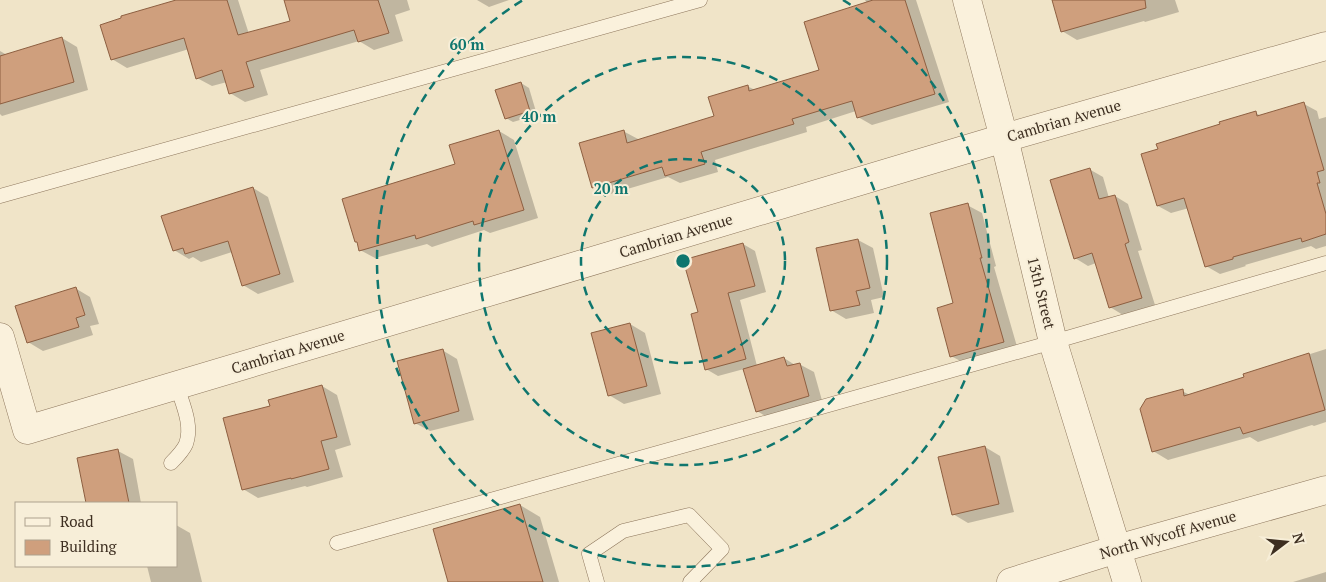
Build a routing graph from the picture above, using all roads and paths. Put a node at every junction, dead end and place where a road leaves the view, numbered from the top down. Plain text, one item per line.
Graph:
1 (700, 0) edge
2 (967, 0) edge
3 (1326, 46) edge
4 (1004, 138) junction
5 (0, 196) edge
6 (1326, 263) edge
7 (0, 337) edge
8 (1053, 342) junction
9 (177, 386) junction
10 (171, 463) dead end
11 (1326, 490) edge
12 (337, 543) dead end
13 (1117, 549) junction
14 (597, 582) edge
15 (690, 582) edge
16 (1011, 582) edge
17 (1127, 582) edge

1 - 5 lane
2 - 4 street, 13th Street
3 - 4 street, Cambrian Avenue
4 - 8 street, 13th Street
4 - 9 street, Cambrian Avenue
6 - 8 lane
7 - 9 street, Cambrian Avenue
8 - 12 lane
8 - 13 street, 13th Street
9 - 10 lane
11 - 13 street, North Wycoff Avenue
13 - 16 street, North Wycoff Avenue
13 - 17 street, 13th Street
14 - 15 lane

